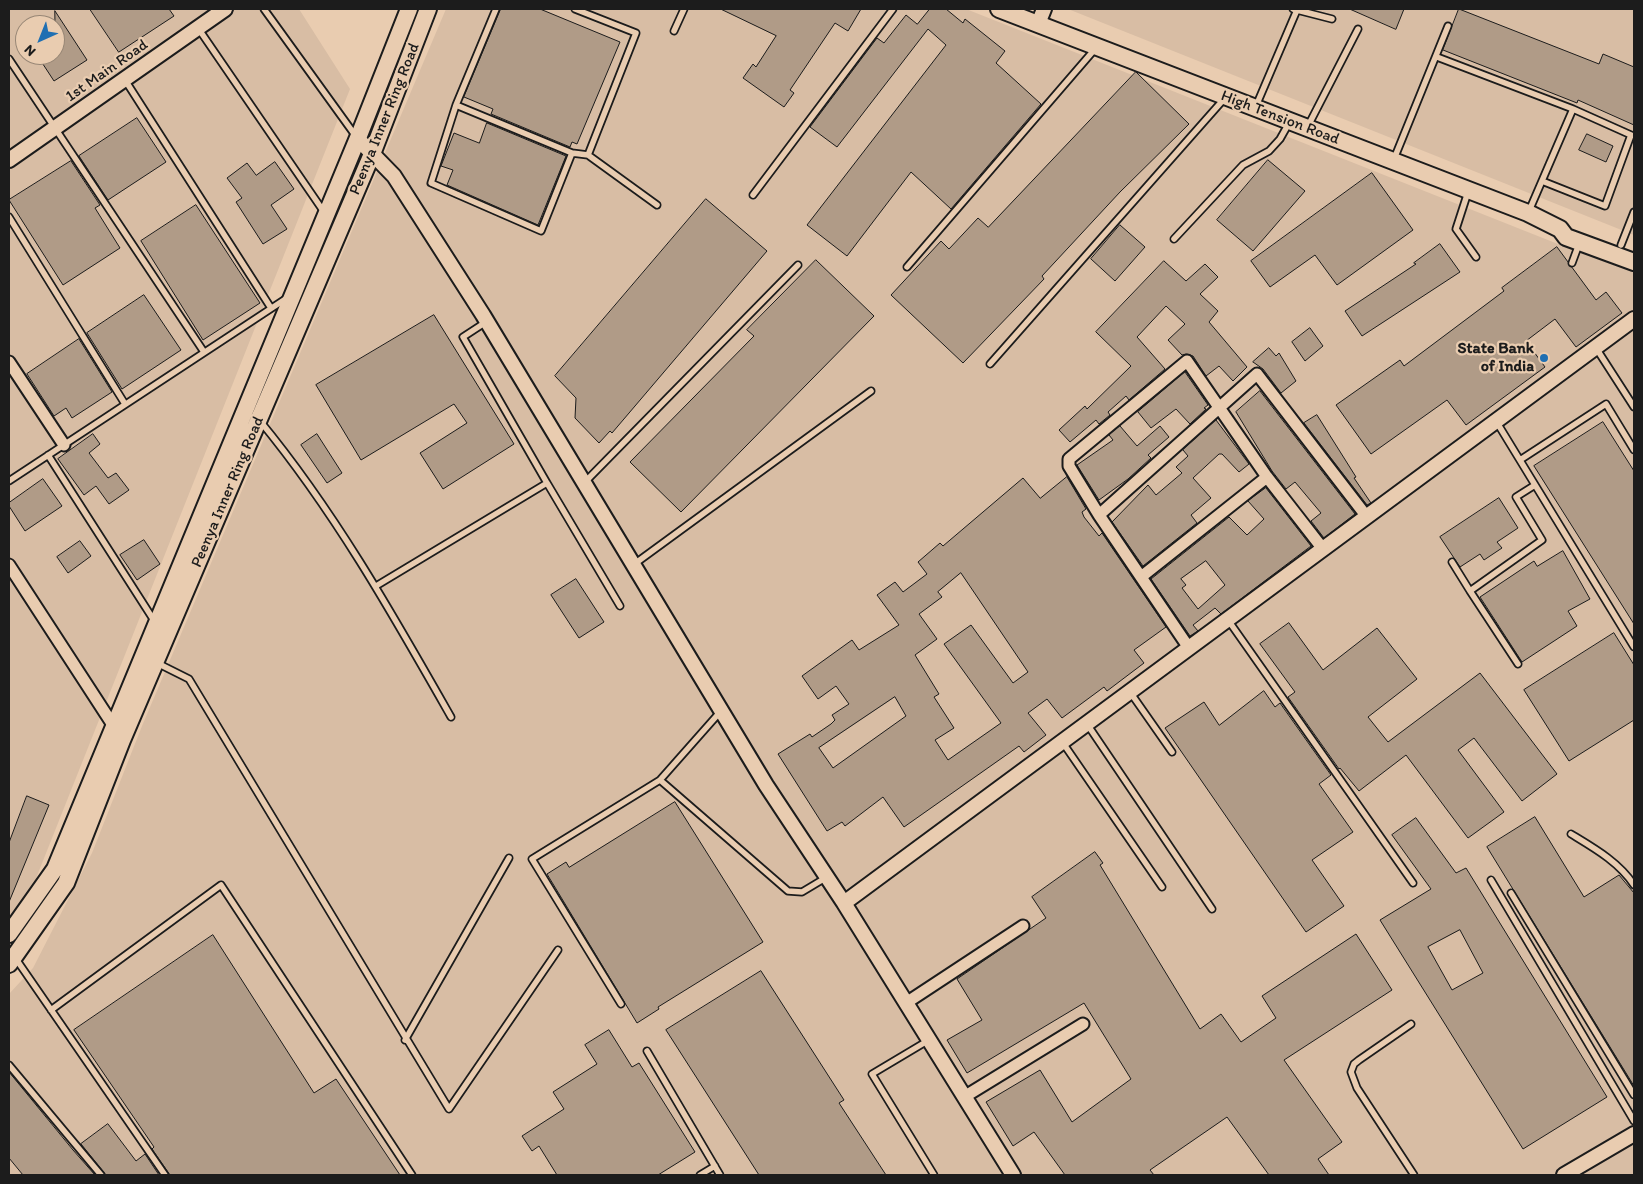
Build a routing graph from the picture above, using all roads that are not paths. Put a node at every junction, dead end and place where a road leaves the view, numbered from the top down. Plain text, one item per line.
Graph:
1 (225, 9) edge
2 (264, 9) edge
3 (409, 9) edge
4 (428, 9) edge
5 (496, 9) edge
6 (575, 9) edge
7 (684, 9) edge
8 (893, 9) edge
9 (999, 9) edge
10 (1044, 9) edge
11 (1295, 10) edge
12 (1332, 19) dead end
13 (1038, 24) junction
14 (1448, 26) dead end
15 (198, 28) junction
16 (1358, 29) dead end
17 (674, 31) dead end
18 (1097, 47) junction
19 (1437, 57) junction
20 (9, 59) edge
21 (125, 80) junction
22 (1226, 97) junction
23 (456, 105) junction
24 (1255, 108) junction
25 (1572, 109) junction
26 (1290, 122) junction
27 (1308, 128) junction
28 (54, 130) junction
29 (358, 139) junction
30 (572, 153) junction
31 (372, 154) junction
32 (588, 155) junction
33 (9, 160) edge
34 (1393, 161) junction
35 (348, 163) junction
36 (362, 179) junction
37 (1542, 181) junction
38 (1468, 190) junction
39 (753, 195) dead end
40 (657, 205) dead end
41 (1634, 212) edge
42 (1528, 213) junction
43 (326, 215) junction
44 (9, 217) edge
45 (1560, 229) junction
46 (1174, 239) dead end
47 (1579, 242) junction
48 (1628, 248) edge
49 (1476, 257) dead end
50 (1634, 262) edge
51 (1572, 263) dead end
52 (798, 265) dead end
53 (907, 267) dead end
54 (294, 294) junction
55 (271, 308) junction
56 (1634, 319) edge
57 (486, 322) junction
58 (1596, 348) junction
59 (204, 352) junction
60 (9, 362) edge
61 (990, 364) dead end
62 (871, 391) dead end
63 (125, 404) junction
64 (1634, 407) edge
65 (1218, 408) junction
66 (259, 419) junction
67 (1496, 421) junction
68 (64, 444) junction
69 (1634, 450) edge
70 (48, 455) junction
71 (1520, 460) junction
72 (1267, 477) junction
73 (9, 481) edge
74 (547, 482) junction
75 (584, 484) junction
76 (1535, 485) junction
77 (1099, 515) junction
78 (1367, 517) junction
79 (1323, 550) junction
80 (1452, 562) dead end
81 (9, 565) edge
82 (633, 565) junction
83 (1141, 577) junction
84 (376, 586) junction
85 (1470, 591) junction
86 (620, 606) dead end
87 (1228, 620) junction
88 (156, 623) junction
89 (1634, 647) edge
90 (1189, 648) junction
91 (155, 662) junction
92 (1518, 664) dead end
93 (1130, 692) junction
94 (721, 711) junction
95 (451, 717) dead end
96 (1087, 724) junction
97 (113, 726) junction
98 (1063, 743) junction
99 (1172, 752) dead end
100 (660, 780) junction
101 (1571, 834) dead end
102 (509, 858) dead end
103 (827, 877) junction
104 (1491, 880) dead end
105 (1413, 883) dead end
106 (1634, 885) edge
107 (1162, 887) dead end
108 (1511, 893) dead end
109 (844, 903) junction
110 (1212, 909) dead end
111 (1022, 926) dead end
112 (9, 934) edge
113 (558, 950) dead end
114 (11, 957) edge
115 (906, 1003) junction
116 (621, 1004) dead end
117 (51, 1010) junction
118 (1083, 1024) dead end
119 (1411, 1024) dead end
120 (405, 1040) junction
121 (929, 1040) junction
122 (647, 1051) dead end
123 (9, 1065) edge
124 (1634, 1095) edge
125 (964, 1097) junction
126 (1634, 1121) edge
127 (1634, 1134) edge
128 (715, 1166) junction
129 (101, 1175) edge
130 (165, 1175) edge
131 (412, 1175) edge
132 (700, 1175) edge
133 (720, 1175) edge
134 (934, 1175) edge
135 (1013, 1175) edge
136 (1414, 1175) edge
137 (1564, 1175) edge

1 - 15 street, 1st Main Road
2 - 29 lane
3 - 29 main road, Peenya Inner Ring Road
4 - 31 main road, Peenya Inner Ring Road
5 - 23 lane
6 - 32 lane
7 - 17 lane
8 - 39 lane
9 - 13 main road, High Tension Road
10 - 13 street
11 - 12 lane
11 - 24 lane
13 - 18 main road, High Tension Road
14 - 19 lane
15 - 21 street, 1st Main Road
15 - 43 lane
16 - 27 lane
18 - 22 main road, High Tension Road
18 - 53 lane
19 - 25 lane
19 - 34 lane
20 - 28 lane
21 - 28 street, 1st Main Road
21 - 55 lane
22 - 24 main road, High Tension Road
22 - 61 lane
23 - 30 lane
23 - 30 lane
24 - 26 main road, High Tension Road
25 - 37 lane
25 - 37 lane
26 - 27 main road, High Tension Road
26 - 46 lane
27 - 34 main road, High Tension Road
28 - 33 street, 1st Main Road
28 - 59 lane
29 - 31 street
29 - 35 main road, Peenya Inner Ring Road
30 - 32 lane
31 - 36 main road, Peenya Inner Ring Road
31 - 57 street
32 - 40 lane
34 - 38 main road, High Tension Road
35 - 36 main road
35 - 43 main road, Peenya Inner Ring Road
36 - 66 main road, Peenya Inner Ring Road
37 - 42 lane
38 - 42 main road, High Tension Road
38 - 49 lane
41 - 48 lane
42 - 45 main road, High Tension Road
43 - 54 main road, Peenya Inner Ring Road
44 - 63 lane
45 - 47 main road, High Tension Road
45 - 48 main road, High Tension Road
47 - 50 main road, High Tension Road
47 - 51 lane
52 - 75 lane
54 - 55 lane
54 - 88 main road, Peenya Inner Ring Road
55 - 59 lane
56 - 58 street
57 - 74 lane
57 - 75 street
58 - 64 lane
58 - 67 street
59 - 63 lane
60 - 68 street
62 - 82 lane
63 - 68 lane
65 - 72 street
65 - 77 street
65 - 77 street
65 - 78 street
66 - 84 lane
66 - 91 main road, Peenya Inner Ring Road
67 - 71 lane
67 - 78 street
68 - 70 lane
69 - 71 lane
70 - 73 lane
70 - 88 lane
71 - 76 lane
72 - 79 street
72 - 83 street
74 - 84 lane
74 - 86 lane
75 - 82 street
76 - 85 lane
76 - 89 lane
77 - 83 street
78 - 79 street
79 - 87 street
80 - 85 lane
81 - 97 street
82 - 94 street
83 - 90 street
84 - 95 lane
85 - 92 lane
87 - 90 street
87 - 105 lane
88 - 97 main road, Peenya Inner Ring Road
90 - 93 street
91 - 114 main road, Peenya Inner Ring Road
91 - 120 lane
93 - 96 street
93 - 99 lane
94 - 100 lane
94 - 103 street
96 - 98 street
96 - 110 lane
97 - 112 main road, Peenya Inner Ring Road
98 - 107 lane
98 - 109 street
100 - 103 lane
100 - 116 lane
101 - 106 lane
102 - 120 lane
103 - 109 street
104 - 126 lane
108 - 124 lane
109 - 115 street
111 - 115 street
113 - 120 lane
114 - 117 lane
115 - 121 street
117 - 130 lane
117 - 131 lane
118 - 125 street
119 - 136 lane
121 - 125 street
121 - 134 lane
122 - 128 lane
123 - 129 lane
125 - 135 street
127 - 137 street
128 - 132 lane
128 - 133 lane

